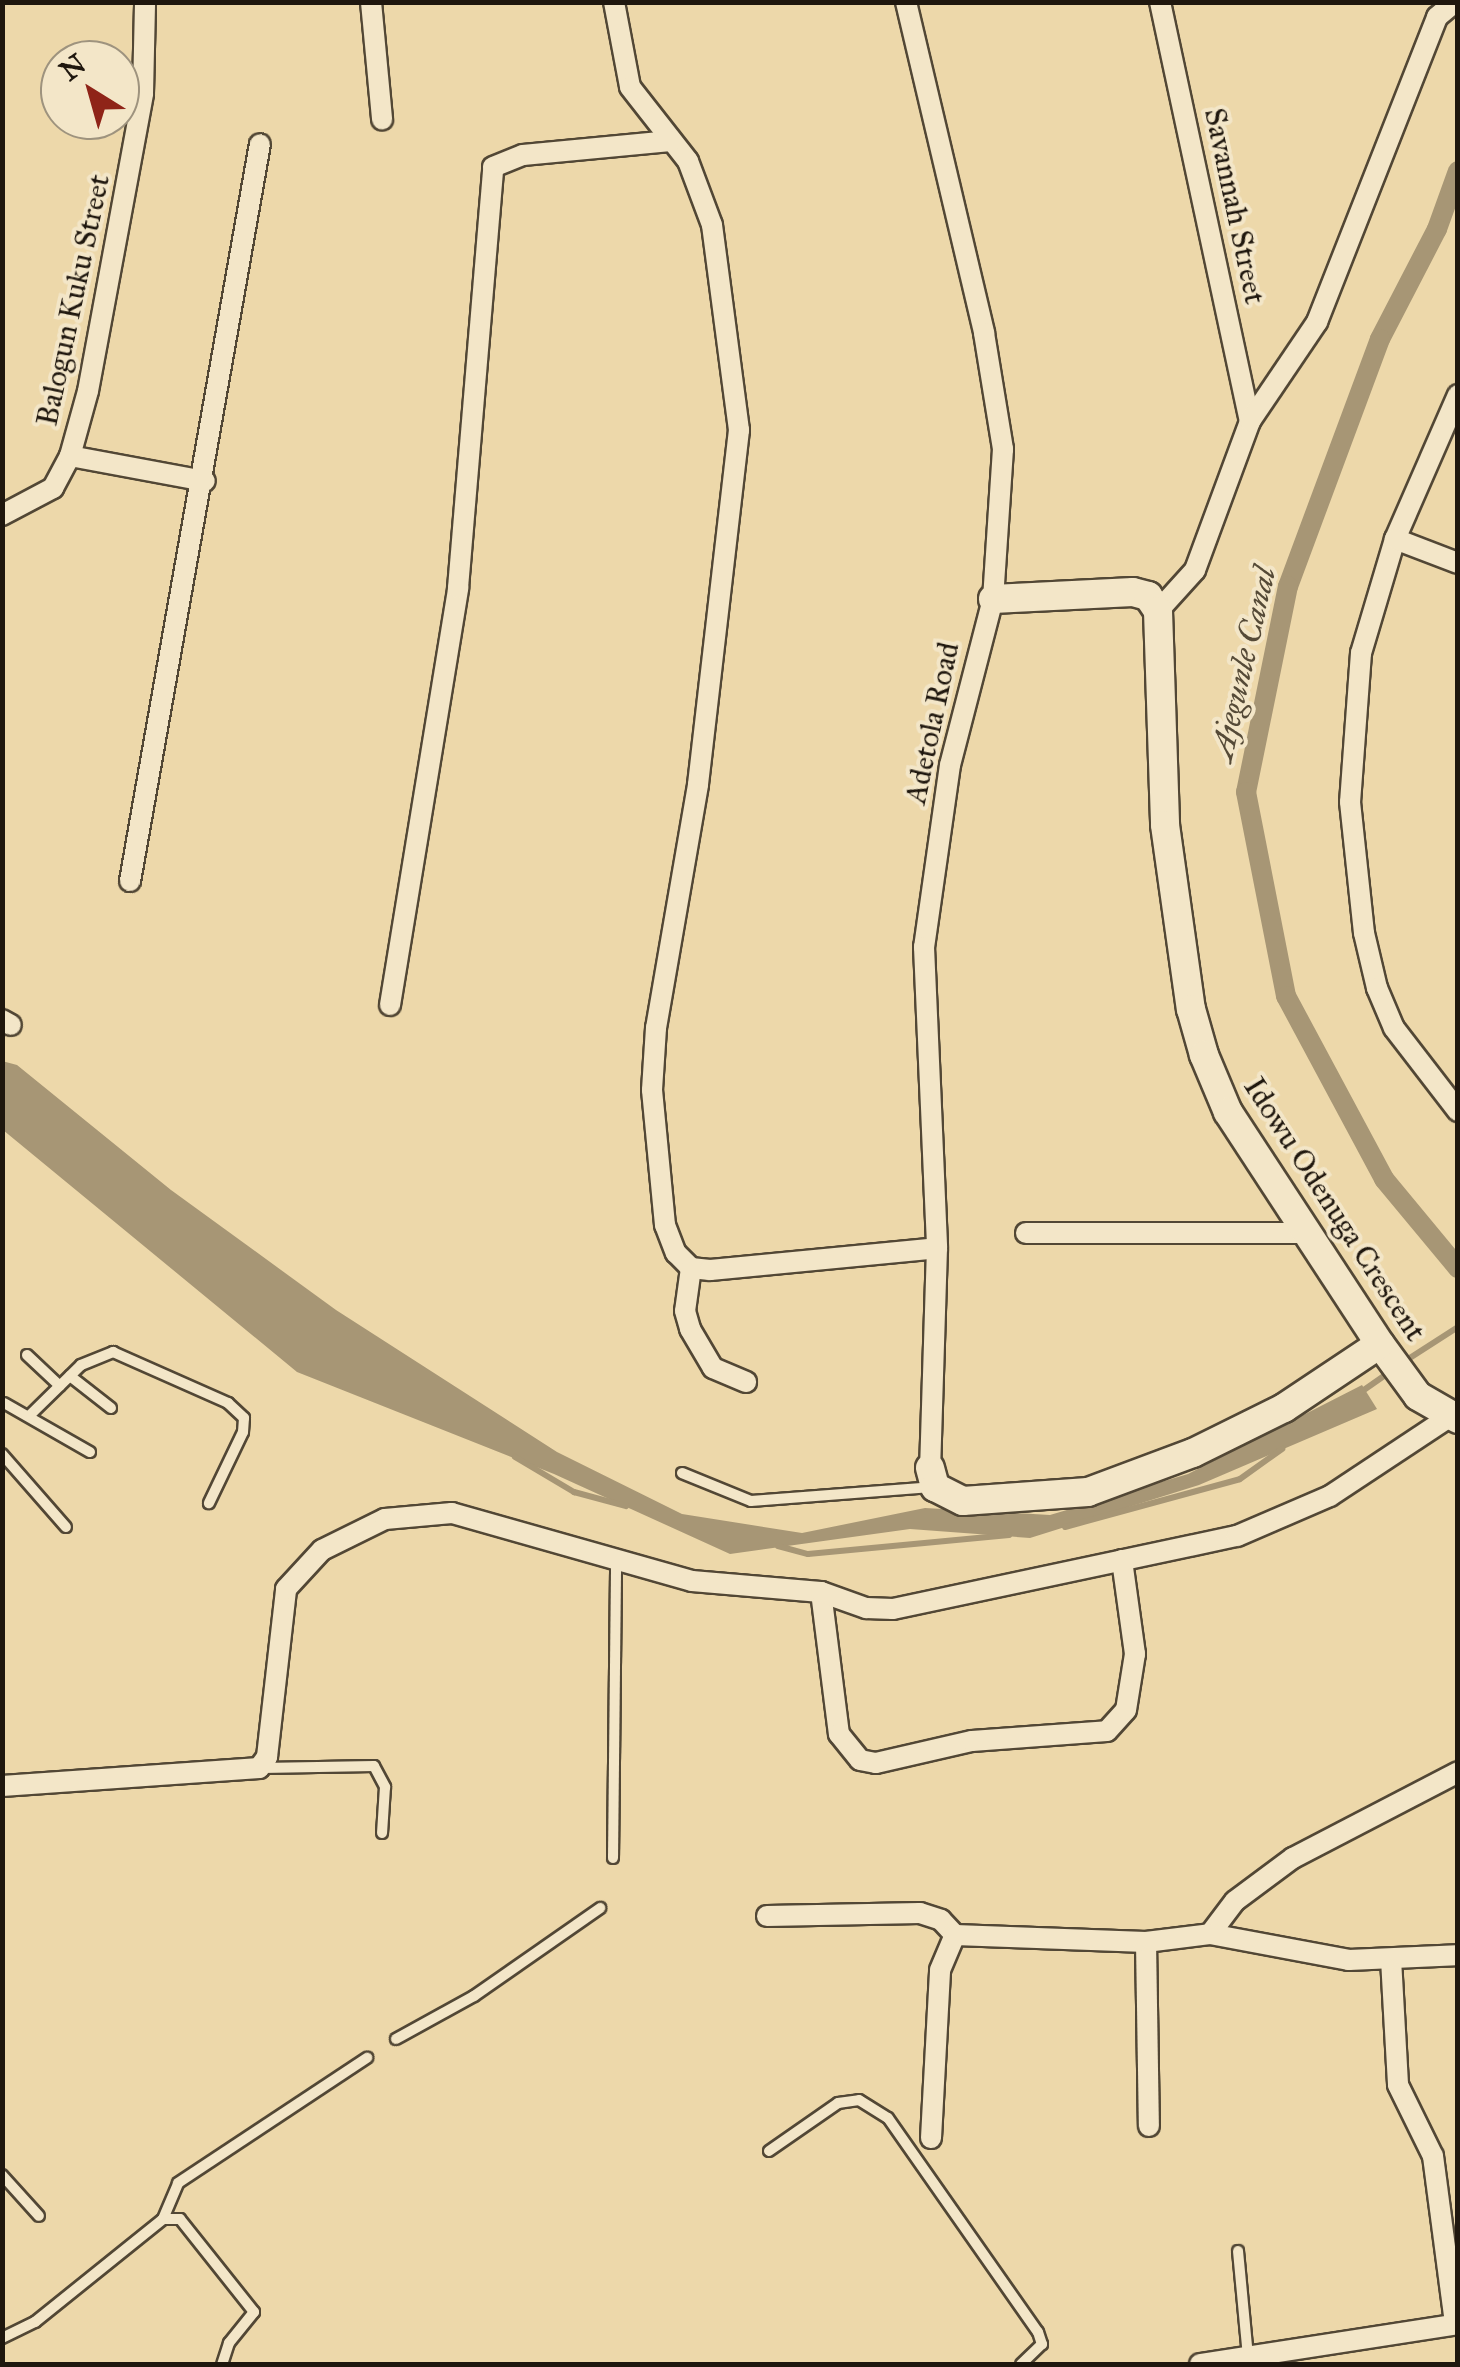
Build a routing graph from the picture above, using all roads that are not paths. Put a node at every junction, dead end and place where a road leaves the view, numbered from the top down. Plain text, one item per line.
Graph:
1 (145, 2) edge
2 (371, 2) edge
3 (614, 2) edge
4 (906, 2) edge
5 (1160, 2) edge
6 (1455, 2) edge
7 (1436, 10) edge
8 (382, 118) dead end
9 (670, 141) junction
10 (260, 144) dead end
11 (1458, 395) edge
12 (1250, 421) junction
13 (70, 456) junction
14 (205, 481) junction
15 (2, 515) edge
16 (1394, 540) junction
17 (1458, 563) edge
18 (993, 599) junction
19 (1158, 611) junction
20 (130, 880) dead end
21 (390, 1005) dead end
22 (1458, 1111) edge
23 (1026, 1233) dead end
24 (1306, 1233) junction
25 (937, 1248) junction
26 (691, 1268) junction
27 (1387, 1354) junction
28 (27, 1355) dead end
29 (70, 1376) junction
30 (746, 1382) dead end
31 (60, 1386) junction
32 (3, 1404) edge
33 (112, 1408) dead end
34 (30, 1416) junction
35 (1454, 1418) edge
36 (90, 1452) dead end
37 (2, 1454) edge
38 (682, 1472) dead end
39 (932, 1477) junction
40 (209, 1503) dead end
41 (66, 1526) dead end
42 (616, 1556) junction
43 (1122, 1560) junction
44 (820, 1592) junction
45 (259, 1768) junction
46 (1458, 1772) edge
47 (2, 1786) edge
48 (382, 1833) dead end
49 (613, 1858) dead end
50 (600, 1908) dead end
51 (767, 1916) dead end
52 (1210, 1934) junction
53 (955, 1935) junction
54 (1146, 1942) junction
55 (1458, 1956) edge
56 (1391, 1958) junction
57 (396, 2039) dead end
58 (367, 2058) dead end
59 (1149, 2126) dead end
60 (930, 2138) dead end
61 (768, 2151) dead end
62 (2, 2175) edge
63 (39, 2216) dead end
64 (164, 2219) junction
65 (1238, 2250) dead end
66 (1456, 2324) edge
67 (2, 2338) edge
68 (1248, 2358) junction
69 (222, 2364) edge
70 (1021, 2364) edge
71 (1200, 2364) edge

1 - 13 street, Balogun Kuku Street
2 - 8 street
3 - 9 street
4 - 18 street, Adetola Road
5 - 12 street, Savannah Street
6 - 7 street
7 - 12 street
9 - 21 street
9 - 26 street
10 - 14 street
11 - 16 street
12 - 19 street
13 - 14 street
13 - 15 street, Balogun Kuku Street
14 - 20 street
16 - 17 street
16 - 22 street
18 - 19 street
18 - 25 street, Adetola Road
19 - 24 street, Idowu Odenuga Crescent
23 - 24 street
24 - 27 street, Idowu Odenuga Crescent
25 - 26 street
25 - 39 street, Adetola Road
26 - 30 street
27 - 35 street, Idowu Odenuga Crescent
27 - 39 street
28 - 31 lane
29 - 31 lane
29 - 33 lane
29 - 40 lane
31 - 34 lane
32 - 34 lane
34 - 36 lane
35 - 43 street
37 - 41 lane
38 - 39 lane
42 - 44 street
42 - 45 street
42 - 49 lane
43 - 44 street
43 - 44 street
45 - 47 street
45 - 48 lane
46 - 52 street
50 - 57 lane
51 - 53 street
52 - 54 street
52 - 56 street
53 - 54 street
53 - 60 street
54 - 59 street
55 - 56 street
56 - 66 street
58 - 64 lane
61 - 70 lane
62 - 63 lane
64 - 67 lane
64 - 69 lane
65 - 68 lane
66 - 68 street
68 - 71 street

